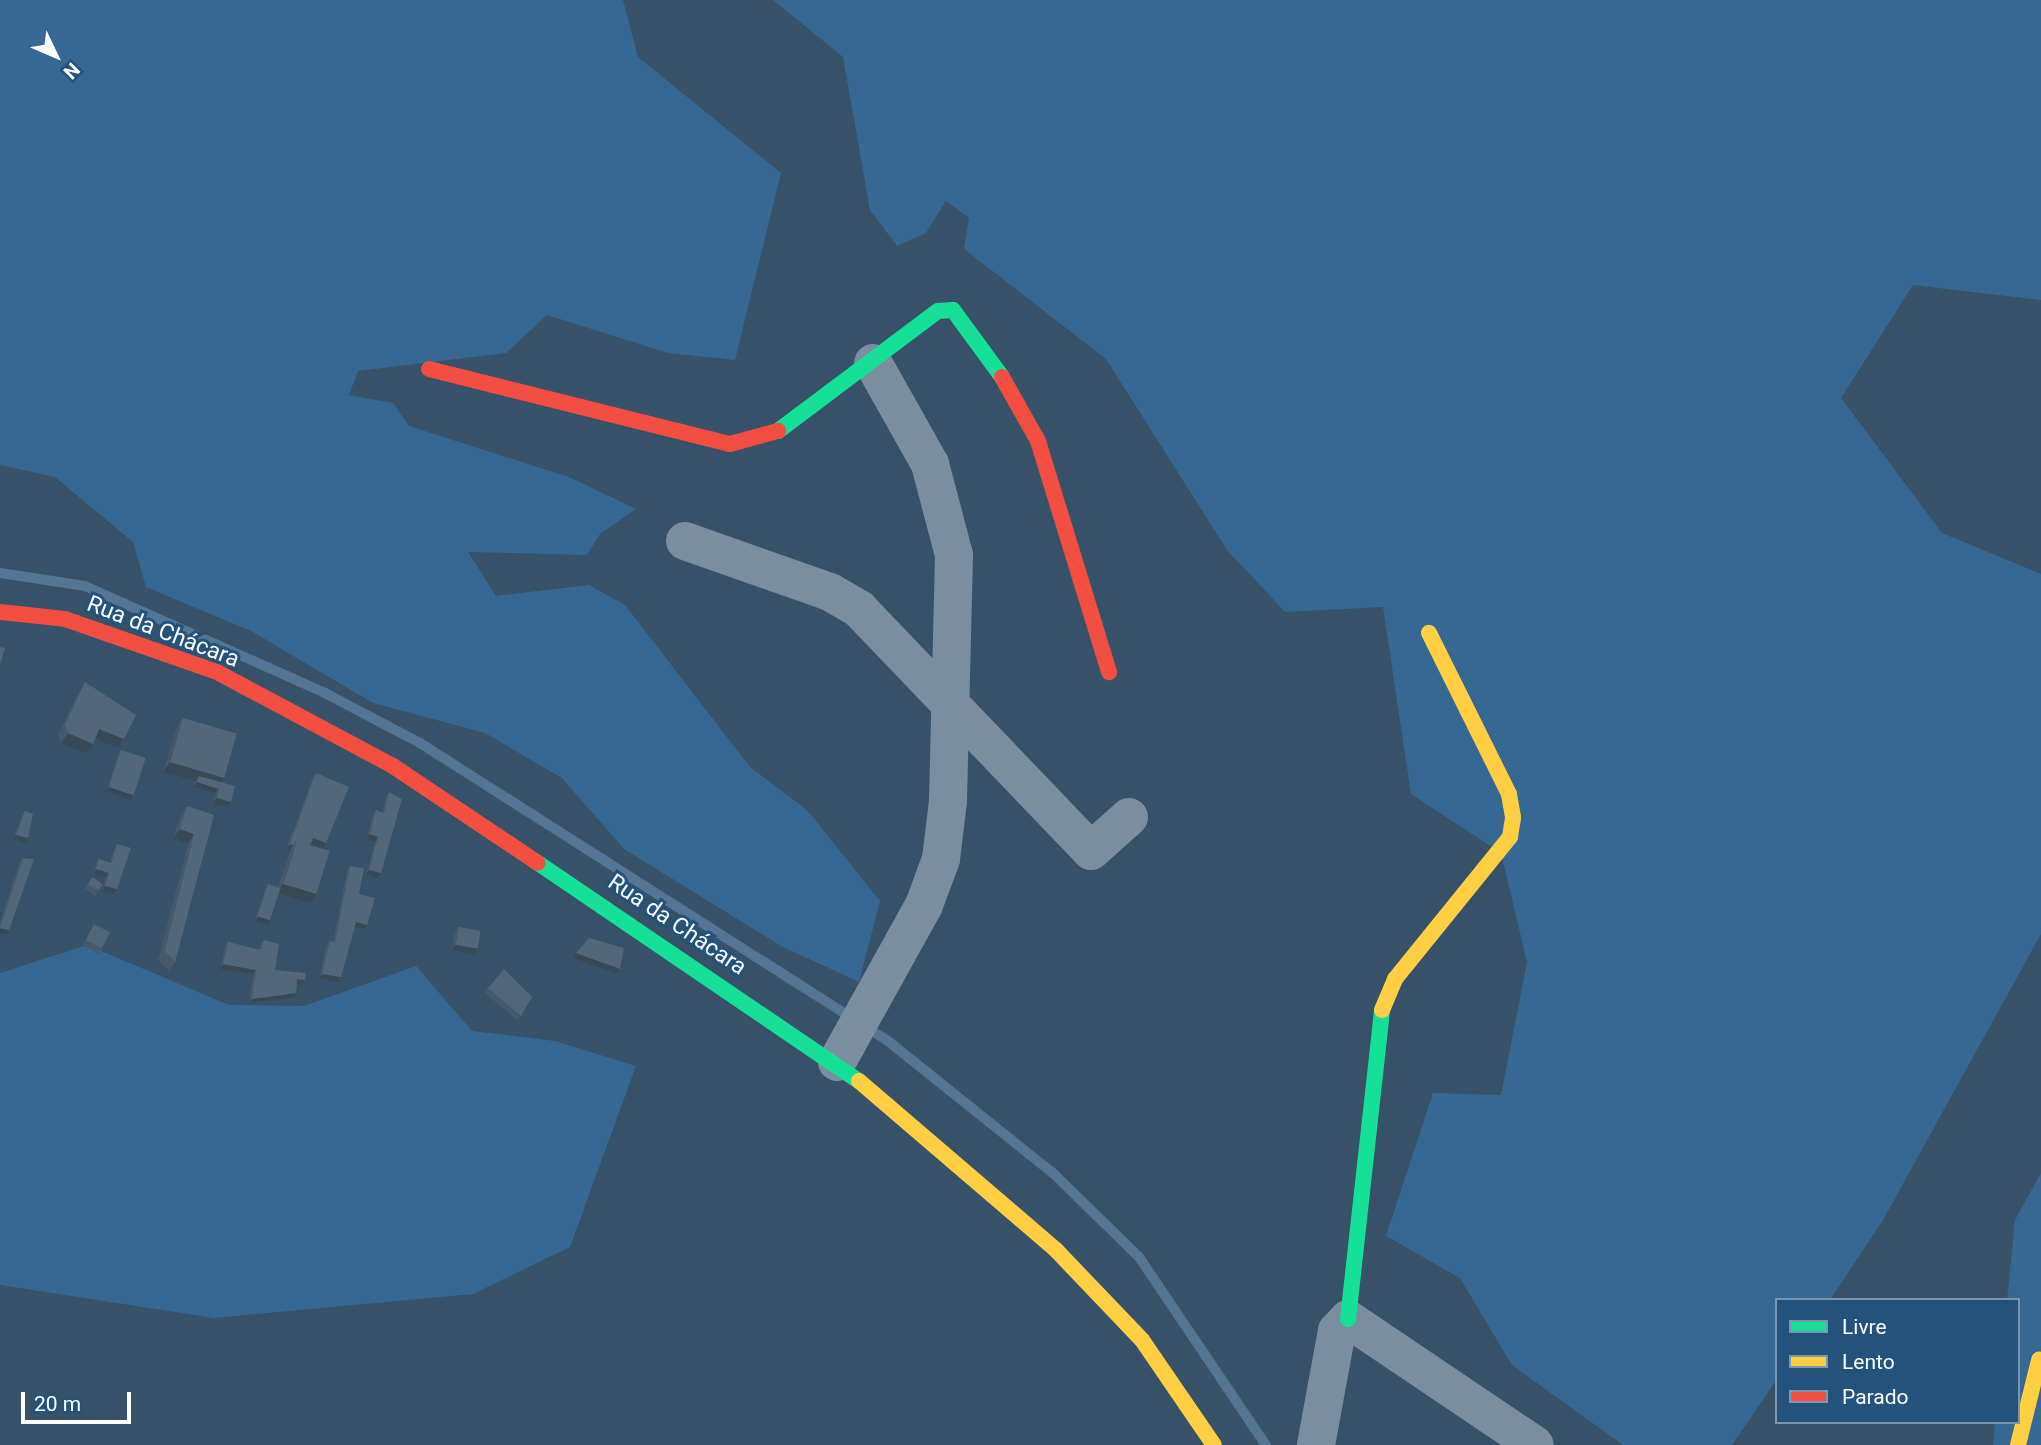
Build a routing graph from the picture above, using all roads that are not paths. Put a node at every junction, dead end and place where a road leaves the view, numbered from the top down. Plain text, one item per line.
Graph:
1 (873, 363) junction
2 (429, 369) dead end
3 (685, 541) dead end
4 (0, 612) edge
5 (1429, 633) dead end
6 (1109, 672) dead end
7 (947, 703) junction
8 (1129, 817) dead end
9 (837, 1062) junction
10 (1348, 1319) junction
11 (2039, 1360) dead end
12 (1214, 1445) edge
13 (1316, 1445) edge
14 (1535, 1445) edge
15 (2018, 1445) edge

1 - 2 street
1 - 6 street
1 - 7 street
3 - 7 street
4 - 9 street, Rua da Chácara
5 - 10 street
7 - 8 street
7 - 9 street
9 - 12 street, Rua da Chácara
10 - 13 street
10 - 14 street
11 - 15 street

